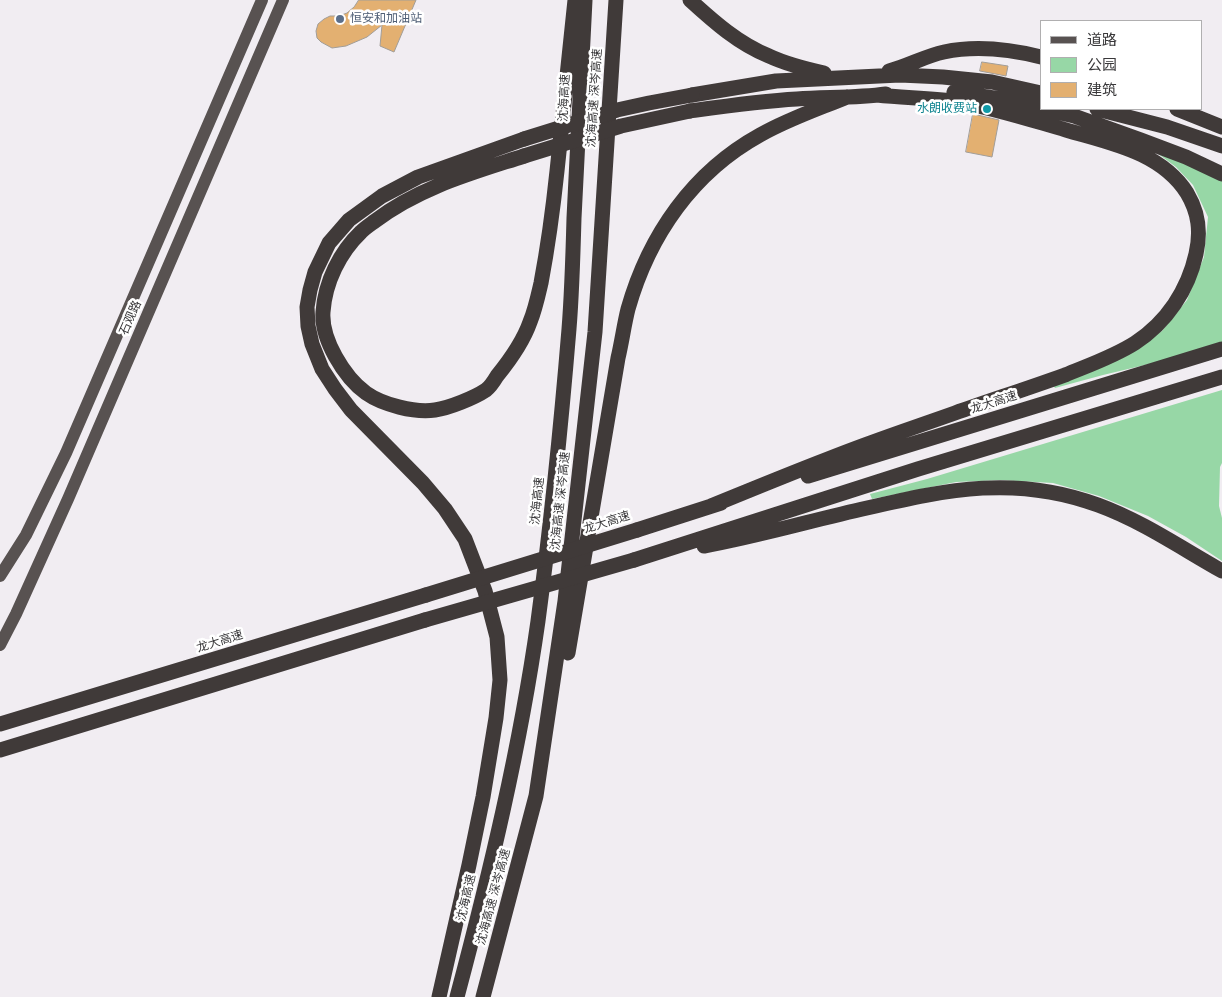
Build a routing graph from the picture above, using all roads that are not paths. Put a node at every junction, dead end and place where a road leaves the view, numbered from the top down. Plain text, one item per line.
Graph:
1 (262, 0) edge
2 (284, 0) edge
3 (575, 0) edge
4 (585, 0) edge
5 (616, 0) edge
6 (690, 0) edge
7 (1040, 57) edge
8 (867, 76) junction
9 (843, 78) junction
10 (1040, 93) edge
11 (877, 95) junction
12 (848, 97) junction
13 (1040, 108) edge
14 (1050, 110) edge
15 (1101, 110) edge
16 (1180, 110) edge
17 (1168, 127) junction
18 (1222, 127) edge
19 (1222, 146) edge
20 (1222, 157) edge
21 (1222, 174) edge
22 (1222, 348) edge
23 (1222, 377) edge
24 (711, 506) junction
25 (634, 560) junction
26 (1222, 571) edge
27 (0, 576) edge
28 (0, 645) edge
29 (0, 724) edge
30 (0, 749) edge
31 (536, 796) junction
32 (439, 997) edge
33 (457, 997) edge
34 (483, 997) edge

1 - 27 main road, 石观路
2 - 28 main road, 石观路
3 - 12 highway, bridge
4 - 33 highway, 沈海高速
5 - 31 highway, 沈海高速 深岑高速
6 - 9 highway
7 - 8 highway
8 - 9 highway
8 - 10 highway
9 - 32 highway, bridge
11 - 12 highway
11 - 13 highway
11 - 24 highway
12 - 31 highway
14 - 21 highway
15 - 17 highway
16 - 18 highway
17 - 19 highway
17 - 20 highway
22 - 24 highway, 龙大高速
23 - 25 highway
24 - 29 highway, 龙大高速, bridge
25 - 26 highway
25 - 30 highway, bridge
31 - 34 highway, 沈海高速 深岑高速

